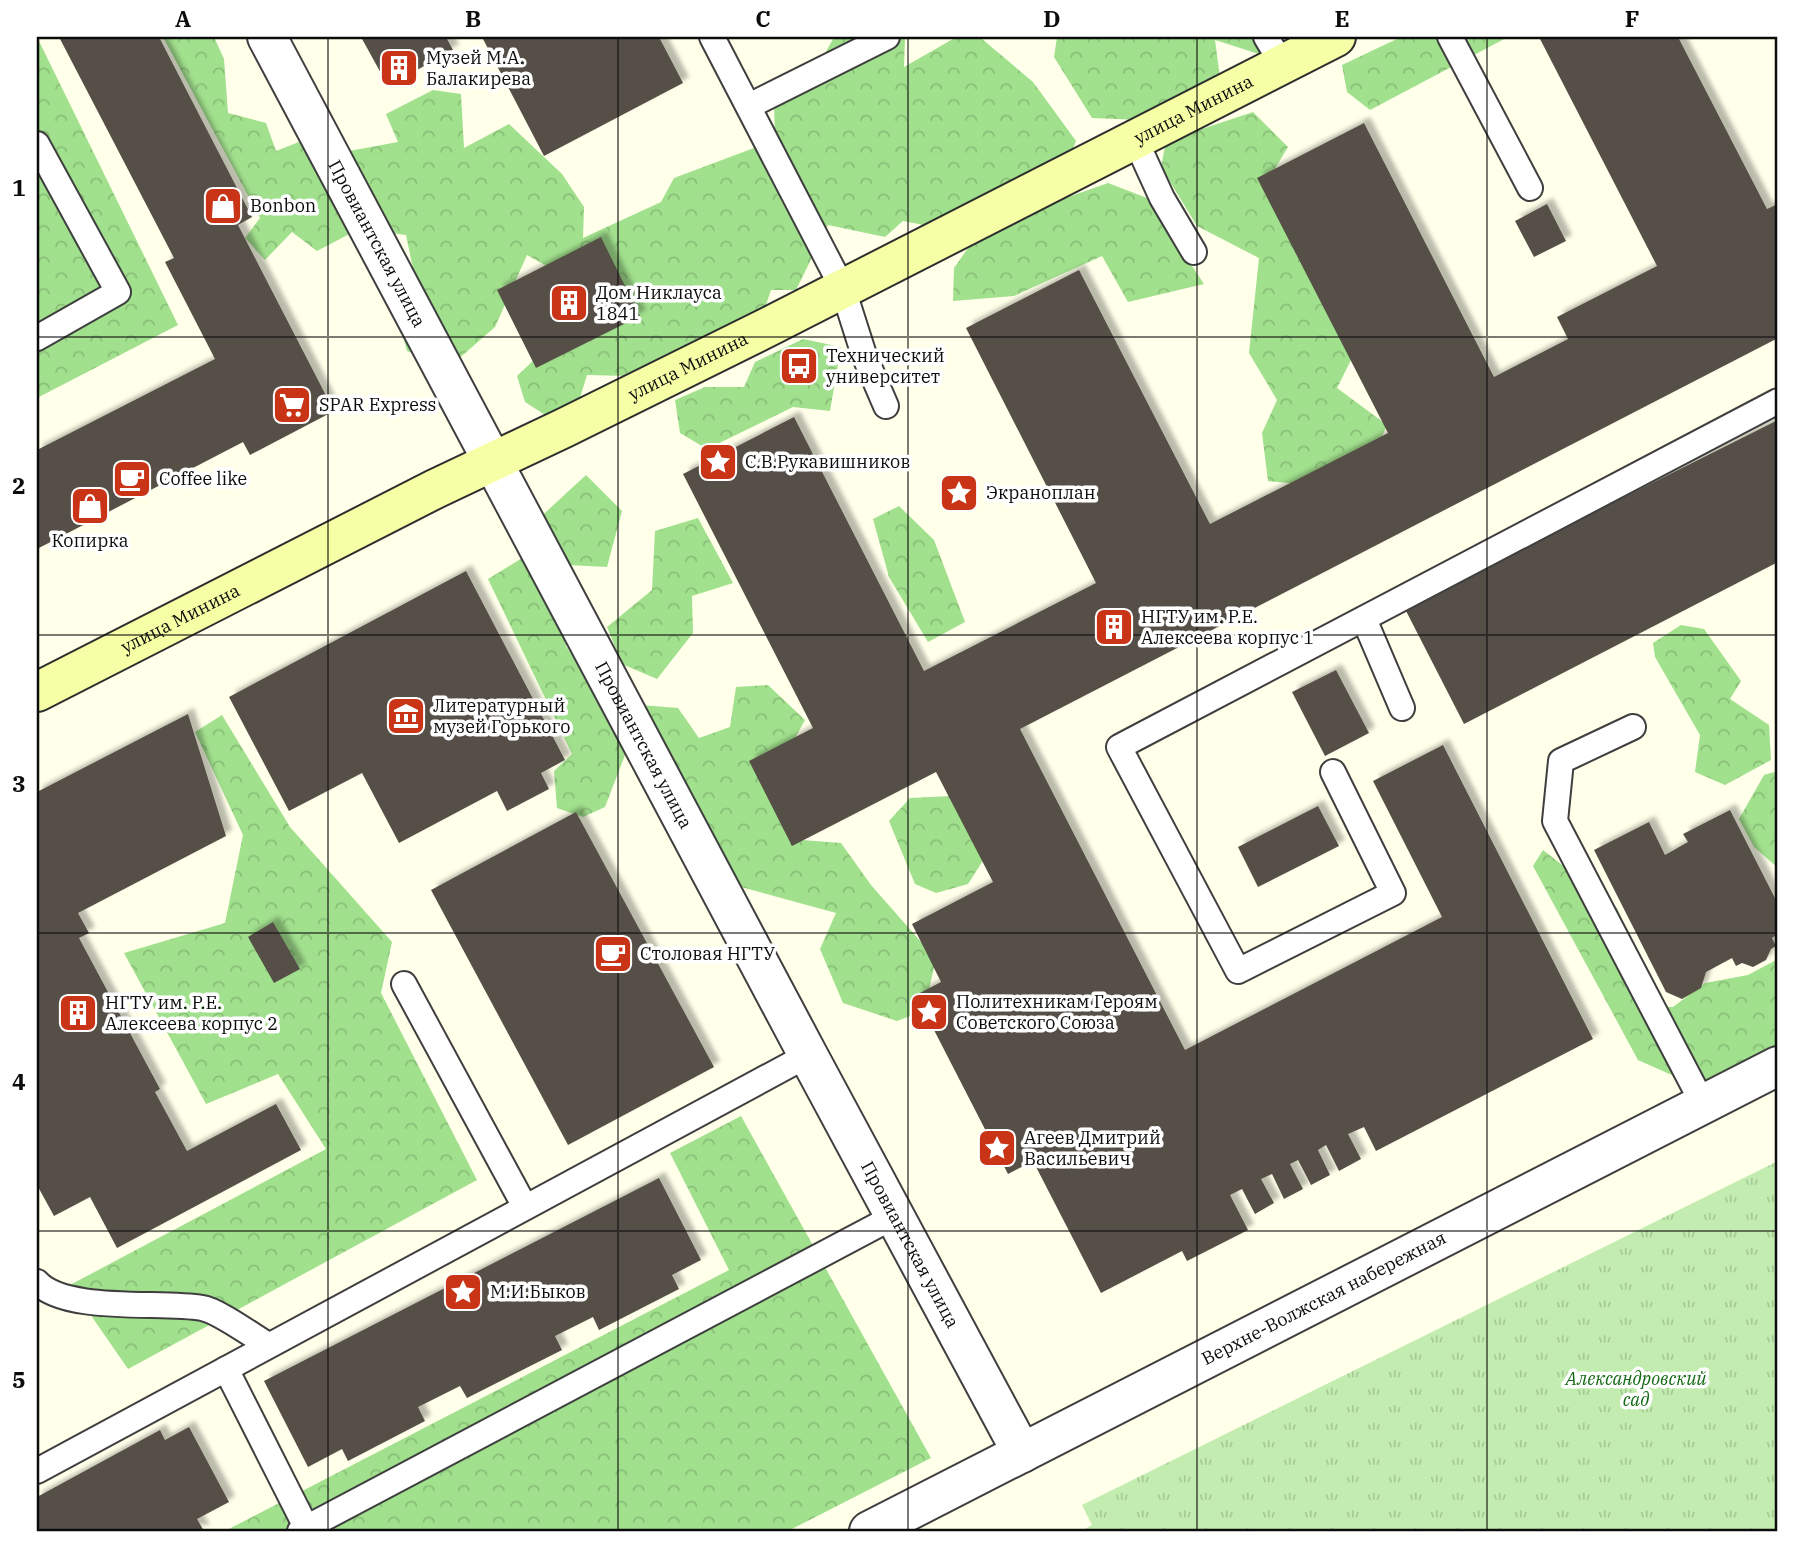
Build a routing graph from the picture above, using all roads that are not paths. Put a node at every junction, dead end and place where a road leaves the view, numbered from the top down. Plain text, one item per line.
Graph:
1 (267, 37) edge
2 (712, 37) edge
3 (887, 37) edge
4 (1336, 37) edge
5 (1450, 37) edge
6 (1274, 51) edge
7 (749, 106) junction
8 (1135, 139) junction
9 (37, 144) edge
10 (1531, 188) dead end
11 (1194, 252) dead end
12 (843, 289) junction
13 (37, 338) edge
14 (1778, 401) edge
15 (886, 406) dead end
16 (494, 461) junction
17 (1364, 619) junction
18 (37, 692) edge
19 (1402, 708) dead end
20 (1633, 727) dead end
21 (1333, 772) dead end
22 (404, 984) dead end
23 (808, 1055) junction
24 (1778, 1066) edge
25 (1703, 1104) junction
26 (525, 1207) junction
27 (895, 1216) junction
28 (37, 1282) edge
29 (268, 1345) junction
30 (226, 1369) junction
31 (1022, 1453) junction
32 (37, 1471) edge
33 (305, 1530) edge
34 (869, 1531) edge

1 - 16 street, Провиантская улица
2 - 7 lane
3 - 7 lane
4 - 6 street, улица Минина
5 - 10 lane
6 - 8 street, улица Минина
7 - 12 lane
8 - 11 lane
8 - 12 street, улица Минина
9 - 13 lane
12 - 15 lane
12 - 16 street, улица Минина
14 - 17 lane
16 - 18 street, улица Минина
16 - 23 street, Провиантская улица
17 - 19 lane
17 - 21 lane
20 - 25 lane
22 - 26 lane
23 - 26 lane
23 - 27 street, Провиантская улица
24 - 25 street, Верхне-Волжская набережная
25 - 31 street, Верхне-Волжская набережная
26 - 29 lane
27 - 31 street, Провиантская улица
27 - 33 lane
28 - 29 lane
29 - 30 lane
30 - 32 lane
30 - 33 lane
31 - 34 street, Верхне-Волжская набережная

